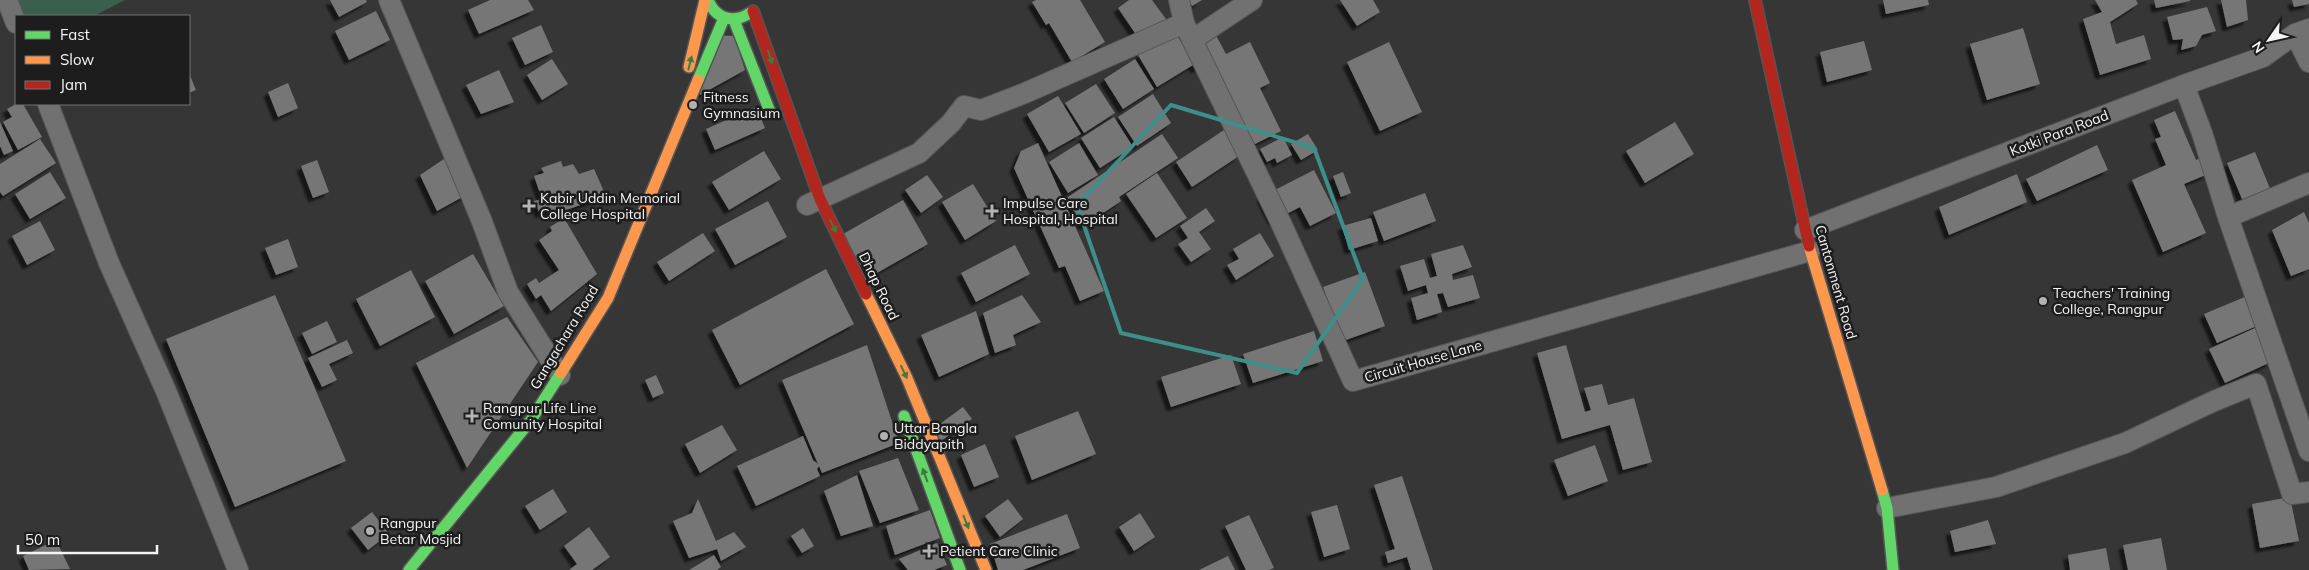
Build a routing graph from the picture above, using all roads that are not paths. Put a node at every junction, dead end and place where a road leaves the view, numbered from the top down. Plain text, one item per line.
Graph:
1 (7, 0) edge
2 (389, 0) edge
3 (706, 0) edge
4 (759, 0) edge
5 (1179, 0) edge
6 (1252, 0) edge
7 (1755, 0) edge
8 (753, 11) junction
9 (729, 19) junction
10 (15, 20) edge
11 (1188, 31) junction
12 (2302, 32) edge
13 (2309, 62) edge
14 (2184, 85) junction
15 (48, 105) edge
16 (774, 122) dead end
17 (670, 144) junction
18 (2309, 183) edge
19 (810, 204) junction
20 (2228, 217) junction
21 (1805, 230) junction
22 (1810, 251) junction
23 (560, 374) junction
24 (901, 407) dead end
25 (2309, 451) edge
26 (2309, 492) edge
27 (1887, 508) junction
28 (238, 570) edge
29 (408, 570) edge
30 (960, 570) edge
31 (986, 570) edge
32 (1893, 570) edge

1 - 10 street
2 - 23 street
3 - 9 main road
17 -> 3 main road, Gangachara Road
4 - 8 main road
5 - 11 street, Circuit House Lane
6 - 11 street
7 - 21 main road, Cantonment Road
8 - 9 main road
8 -> 19 main road, Dhap Road
9 - 16 main road
9 - 17 main road, Gangachara Road
11 - 19 street
11 - 22 street, Circuit House Lane
12 - 13 street
12 - 14 street, Kotki Para Road
14 - 20 street
14 - 21 street, Kotki Para Road
15 - 28 street
17 - 23 main road, Gangachara Road
18 - 20 street
19 -> 31 main road, Dhap Road
20 - 25 street
21 - 22 main road, Cantonment Road
22 - 27 main road, Cantonment Road
23 - 29 main road, Gangachara Road
30 -> 24 main road
26 - 27 street
27 - 32 main road, Cantonment Road

